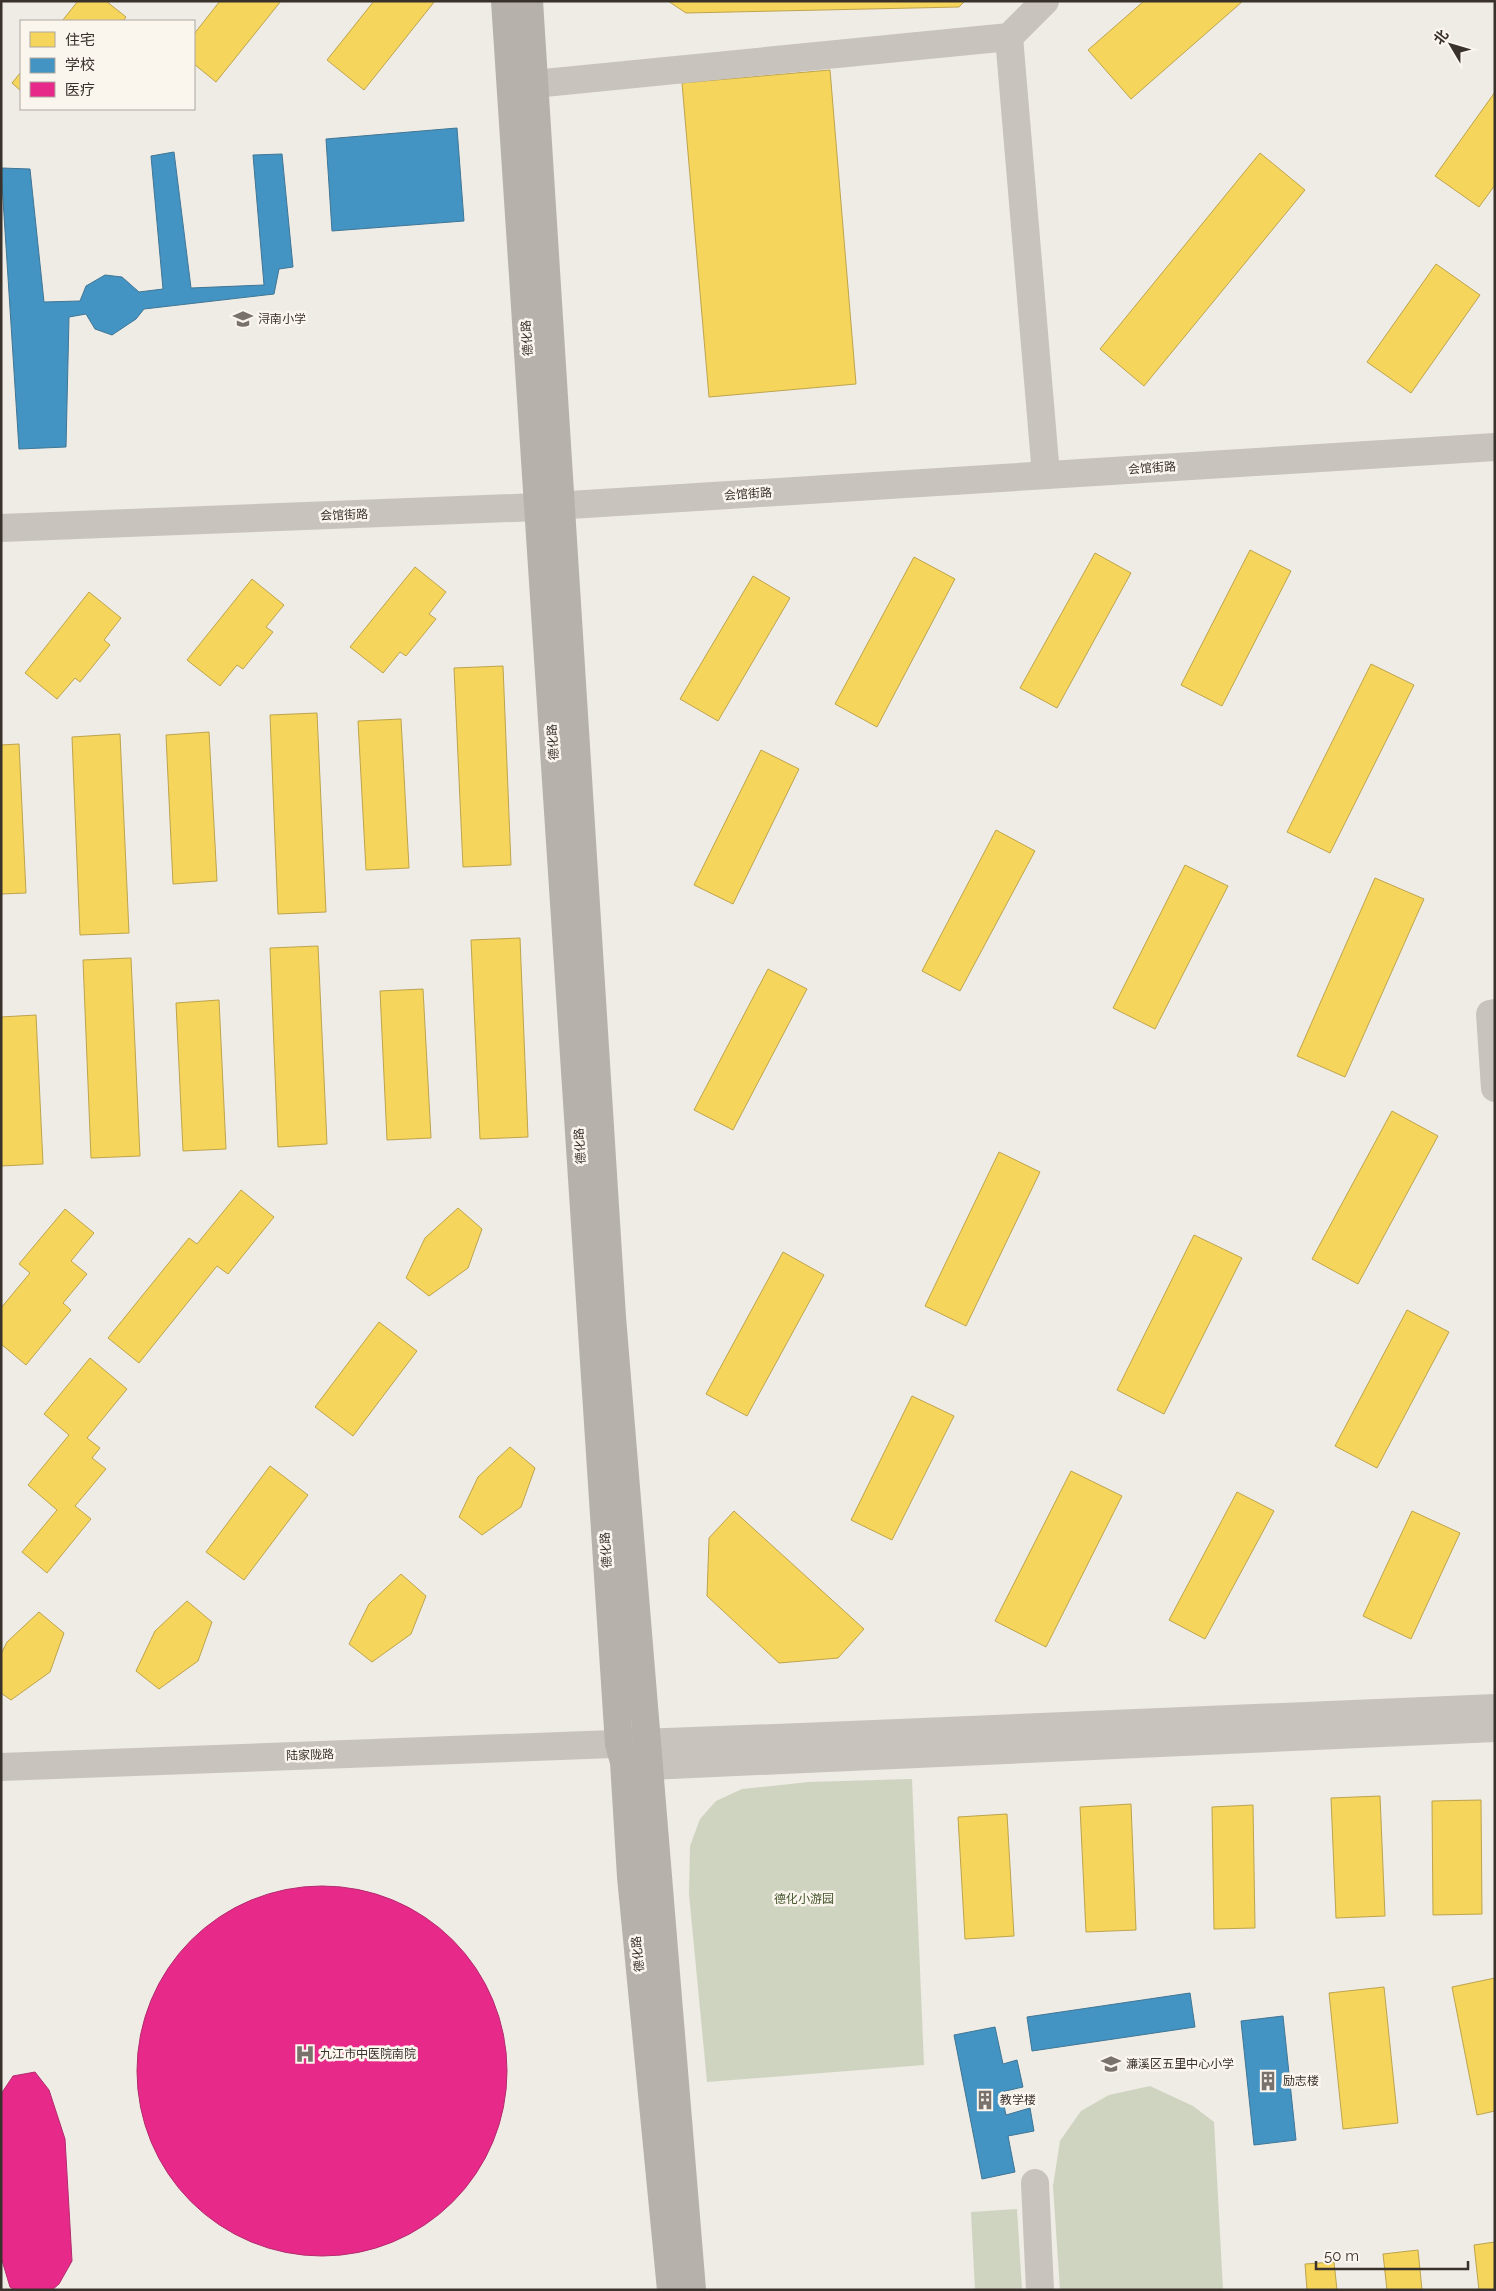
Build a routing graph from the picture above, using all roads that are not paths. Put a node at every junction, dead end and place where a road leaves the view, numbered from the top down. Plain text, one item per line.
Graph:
1 (505, 1) edge
2 (529, 1) edge
3 (1045, 1) edge
4 (1009, 37) junction
5 (534, 84) junction
6 (1495, 447) edge
7 (1046, 475) junction
8 (549, 507) junction
9 (1, 528) edge
10 (1495, 1013) edge
11 (1495, 1088) edge
12 (1495, 1708) edge
13 (1495, 1728) edge
14 (635, 1754) junction
15 (1, 1767) edge
16 (1035, 2183) dead end
17 (671, 2290) edge
18 (692, 2290) edge
19 (1040, 2290) edge

1 - 8 main road, 德化路
2 - 5 main road, 德化路
3 - 4 street
4 - 5 street
4 - 7 street
5 - 8 main road, 德化路
6 - 7 street, 会馆街路
7 - 8 street, 会馆街路
8 - 9 street, 会馆街路
8 - 14 main road, 德化路
10 - 11 street
12 - 14 street
13 - 14 street
14 - 15 street, 陆家陇路
14 - 17 main road, 德化路
14 - 18 main road, 德化路
16 - 19 street

